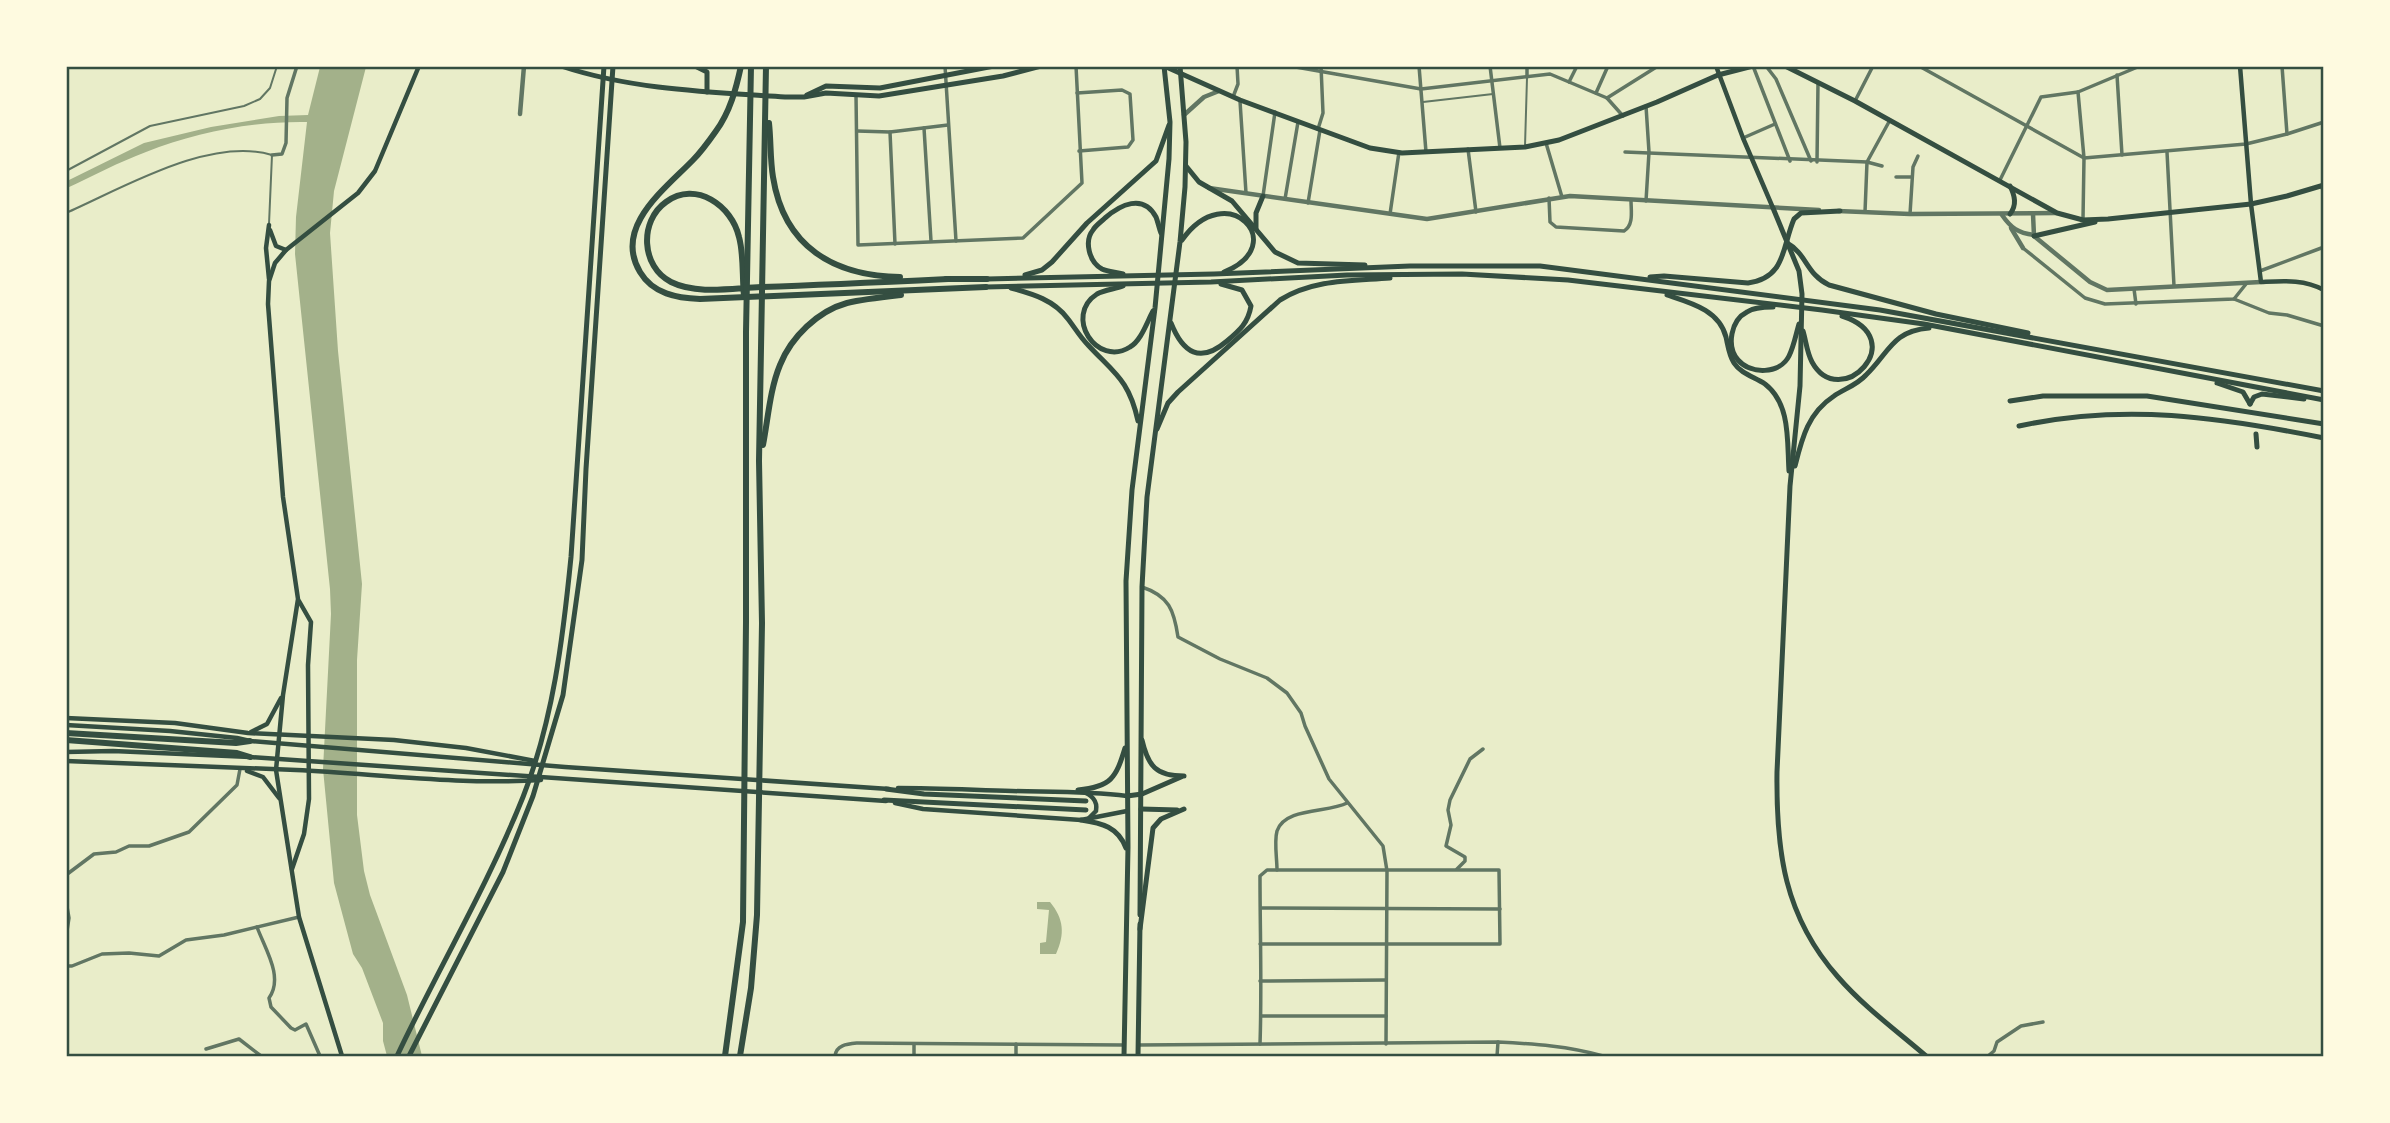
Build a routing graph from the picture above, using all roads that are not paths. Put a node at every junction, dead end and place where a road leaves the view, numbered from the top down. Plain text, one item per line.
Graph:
1 (278, 66) edge
2 (298, 66) edge
3 (419, 66) edge
4 (524, 66) edge
5 (561, 66) edge
6 (604, 66) edge
7 (613, 66) edge
8 (695, 66) edge
9 (751, 66) edge
10 (766, 66) edge
11 (945, 66) edge
12 (994, 66) edge
13 (1041, 66) edge
14 (1076, 66) edge
15 (1180, 66) edge
16 (1237, 66) edge
17 (1290, 66) edge
18 (1419, 66) edge
19 (1490, 66) edge
20 (1527, 66) edge
21 (1577, 66) edge
22 (1608, 66) edge
23 (1658, 66) edge
24 (1716, 66) edge
25 (1753, 66) edge
26 (1766, 66) edge
27 (1785, 66) edge
28 (1873, 66) edge
29 (1919, 66) edge
30 (2140, 66) edge
31 (2240, 66) edge
32 (2282, 66) edge
33 (741, 67) edge
34 (1164, 67) edge
35 (1321, 69) edge
36 (1718, 75) junction
37 (2117, 75) junction
38 (945, 76) junction
39 (1181, 76) junction
40 (1527, 77) junction
41 (1492, 81) junction
42 (1569, 82) junction
43 (946, 83) junction
44 (1818, 83) junction
45 (1421, 89) junction
46 (1219, 91) junction
47 (707, 92) junction
48 (2078, 92) junction
49 (1077, 93) junction
50 (1596, 93) junction
51 (1493, 94) junction
52 (856, 95) junction
53 (804, 97) junction
54 (1236, 98) junction
55 (1607, 98) junction
56 (766, 100) junction
57 (1855, 101) junction
58 (1422, 102) junction
59 (1646, 106) junction
60 (1275, 113) junction
61 (520, 114) dead end
62 (1184, 115) junction
63 (1623, 116) junction
64 (1890, 120) junction
65 (1298, 121) junction
66 (1170, 122) junction
67 (2323, 122) edge
68 (1775, 124) junction
69 (948, 125) junction
70 (2027, 125) junction
71 (924, 128) junction
72 (1319, 129) junction
73 (857, 131) junction
74 (890, 132) junction
75 (2287, 134) junction
76 (1743, 138) junction
77 (1546, 143) junction
78 (2246, 144) junction
79 (1525, 147) junction
80 (1500, 148) junction
81 (1468, 149) junction
82 (1079, 151) junction
83 (1399, 152) junction
84 (1426, 152) junction
85 (1625, 152) dead end
86 (1649, 152) junction
87 (2167, 152) junction
88 (271, 155) junction
89 (2122, 155) junction
90 (1918, 156) dead end
91 (2084, 158) junction
92 (1752, 159) junction
93 (1790, 161) junction
94 (1814, 162) junction
95 (1867, 162) junction
96 (1186, 166) junction
97 (1882, 166) dead end
98 (66, 171) edge
99 (1896, 177) dead end
100 (1912, 177) junction
101 (1999, 180) junction
102 (2322, 185) edge
103 (2010, 186) junction
104 (1207, 188) junction
105 (2323, 192) edge
106 (1246, 193) junction
107 (1263, 196) junction
108 (1562, 197) junction
109 (1549, 198) junction
110 (1285, 199) junction
111 (1631, 200) junction
112 (1646, 201) junction
113 (1308, 203) junction
114 (2251, 204) junction
115 (1773, 208) junction
116 (1840, 211) junction
117 (1476, 212) junction
118 (1865, 212) junction
119 (66, 213) edge
120 (2057, 213) junction
121 (2170, 213) junction
122 (1910, 214) junction
123 (2001, 214) junction
124 (2010, 214) junction
125 (2033, 214) junction
126 (1390, 215) junction
127 (2083, 219) junction
128 (2108, 219) junction
129 (270, 225) junction
130 (2010, 226) junction
131 (1257, 232) junction
132 (1162, 236) junction
133 (2034, 236) junction
134 (956, 240) junction
135 (931, 242) junction
136 (1180, 242) junction
137 (1787, 243) junction
138 (895, 244) junction
139 (2023, 247) junction
140 (2323, 247) edge
141 (286, 249) junction
142 (1410, 266) junction
143 (745, 268) junction
144 (2260, 271) junction
145 (1213, 274) junction
146 (1462, 274) junction
147 (1133, 276) junction
148 (1017, 278) junction
149 (1640, 278) junction
150 (948, 279) junction
151 (987, 279) joint
152 (269, 281) junction
153 (1211, 282) junction
154 (2262, 282) junction
155 (1134, 284) junction
156 (2246, 284) junction
157 (1001, 286) junction
158 (2174, 286) junction
159 (986, 287) joint
160 (943, 288) junction
161 (2134, 289) junction
162 (2323, 290) edge
163 (1654, 291) junction
164 (2234, 299) junction
165 (2136, 304) junction
166 (1787, 306) junction
167 (1155, 308) junction
168 (1822, 310) junction
169 (1800, 317) junction
170 (1170, 321) junction
171 (2323, 326) edge
172 (1946, 329) junction
173 (2088, 347) junction
174 (2208, 378) junction
175 (2323, 391) edge
176 (2323, 400) edge
177 (2010, 401) dead end
178 (2323, 424) edge
179 (2018, 426) dead end
180 (1139, 427) junction
181 (2256, 434) dead end
182 (2323, 438) edge
183 (1153, 442) junction
184 (2257, 447) dead end
185 (759, 461) junction
186 (1790, 486) junction
187 (1142, 587) junction
188 (298, 599) junction
189 (283, 695) junction
190 (66, 718) edge
191 (66, 725) edge
192 (66, 733) edge
193 (248, 733) junction
194 (279, 734) junction
195 (66, 740) edge
196 (1142, 740) junction
197 (254, 742) junction
198 (1126, 742) junction
199 (1483, 749) dead end
200 (66, 752) edge
201 (253, 757) junction
202 (66, 761) edge
203 (565, 767) junction
204 (240, 769) junction
205 (276, 771) junction
206 (565, 779) junction
207 (886, 789) junction
208 (1078, 790) junction
209 (1142, 794) junction
210 (1127, 796) junction
211 (280, 799) junction
212 (884, 800) junction
213 (1086, 801) dead end
214 (1347, 803) junction
215 (1142, 809) junction
216 (1086, 810) dead end
217 (1127, 811) junction
218 (1081, 820) junction
219 (1127, 856) junction
220 (292, 870) junction
221 (1278, 870) junction
222 (1455, 870) junction
223 (1387, 871) junction
224 (66, 875) edge
225 (66, 901) edge
226 (1260, 908) junction
227 (1387, 909) junction
228 (1500, 909) junction
229 (299, 917) junction
230 (257, 927) junction
231 (1140, 929) junction
232 (66, 937) edge
233 (1260, 944) junction
234 (1386, 944) junction
235 (66, 966) edge
236 (1386, 980) junction
237 (1260, 981) junction
238 (1261, 1016) junction
239 (1386, 1016) junction
240 (2043, 1022) dead end
241 (1499, 1042) junction
242 (914, 1044) junction
243 (1016, 1044) junction
244 (1260, 1044) junction
245 (1386, 1044) junction
246 (1124, 1045) junction
247 (1138, 1045) junction
248 (206, 1049) dead end
249 (340, 1055) edge
250 (261, 1056) edge
251 (320, 1056) edge
252 (397, 1056) edge
253 (409, 1056) edge
254 (726, 1056) edge
255 (740, 1056) edge
256 (835, 1056) edge
257 (914, 1056) edge
258 (1016, 1056) edge
259 (1124, 1056) edge
260 (1138, 1056) edge
261 (1497, 1056) edge
262 (1603, 1056) edge
263 (1926, 1056) edge
264 (1988, 1056) edge

1 - 98 lane
2 - 88 street
3 - 141 main road
4 - 61 street
5 - 47 main road
6 - 252 main road
7 - 253 main road
8 - 47 main road
9 - 143 highway
10 - 56 highway
11 - 38 street
12 - 38 main road
13 - 43 main road
14 - 49 street
15 - 39 main road
16 - 54 street
17 - 35 street
18 - 45 street
19 - 41 street
20 - 40 street
21 - 42 street
22 - 50 street
23 - 55 street
24 - 36 main road
25 - 36 main road
25 - 68 street
26 - 94 street
27 - 44 main road
28 - 57 street
29 - 70 street
30 - 37 street
31 - 78 main road
32 - 75 street
33 - 160 highway
34 - 39 main road
34 - 66 main road
35 - 45 street
35 - 72 street
36 - 59 main road
36 - 76 main road
37 - 48 street
37 - 89 street
38 - 43 street
38 - 53 main road
39 - 46 main road
39 - 62 main road
40 - 41 street
40 - 42 street
40 - 79 lane
41 - 45 street
41 - 51 street
42 - 50 street
43 - 52 main road
43 - 69 street
44 - 57 main road
44 - 94 street
45 - 58 street
46 - 54 main road
46 - 62 street
47 - 53 main road
48 - 70 street
48 - 91 street
49 - 82 street
49 - 82 street
50 - 55 street
51 - 58 lane
51 - 80 street
52 - 53 main road
52 - 73 street
54 - 60 main road
54 - 106 street
55 - 63 street
56 - 150 highway
56 - 185 highway
57 - 64 main road
58 - 84 street
59 - 63 main road
59 - 86 street
60 - 65 main road
60 - 107 street
62 - 96 main road
63 - 77 main road
64 - 95 street
64 - 101 main road
65 - 72 main road
65 - 110 street
66 - 132 main road
66 - 148 main road
67 - 75 street
68 - 76 street
68 - 93 street
69 - 71 street
69 - 134 street
70 - 91 street
70 - 101 street
71 - 74 street
71 - 135 street
72 - 83 main road
72 - 113 street
73 - 74 street
73 - 138 street
74 - 138 street
75 - 78 street
76 - 92 main road
77 - 79 main road
77 - 108 street
78 - 87 street
78 - 114 main road
79 - 80 main road
80 - 81 main road
81 - 84 main road
81 - 117 street
82 - 134 street
83 - 84 main road
83 - 126 street
85 - 86 street
86 - 92 street
86 - 112 street
87 - 89 street
87 - 121 street
88 - 119 lane
88 - 129 lane
89 - 91 street
90 - 100 street
91 - 127 street
92 - 93 street
92 - 115 main road
93 - 94 street
94 - 95 street
95 - 97 street
95 - 118 street
96 - 104 main road
96 - 136 main road
99 - 100 street
100 - 122 street
101 - 103 main road
102 - 105 street
102 - 114 main road
103 - 120 main road
103 - 124 main road
104 - 106 street
104 - 131 main road
106 - 107 street
107 - 110 street
107 - 131 main road
108 - 109 street
108 - 111 street
109 - 111 street
109 - 117 street
110 - 113 street
111 - 112 street
112 - 115 street
113 - 126 street
114 - 121 main road
114 - 144 main road
115 - 116 street
115 - 137 main road
116 - 118 street
116 - 137 main road
117 - 126 street
118 - 122 street
120 - 125 street
120 - 127 main road
121 - 128 main road
121 - 158 street
122 - 123 street
123 - 124 street
123 - 130 street
124 - 125 street
125 - 133 street
127 - 128 main road
128 - 133 main road
129 - 141 main road
129 - 152 main road
130 - 133 street
130 - 139 street
131 - 142 main road
132 - 147 main road
132 - 167 main road
133 - 139 street
133 - 161 street
134 - 135 street
135 - 138 street
136 - 145 main road
136 - 170 main road
137 - 149 main road
137 - 169 main road
137 - 173 main road
139 - 165 street
140 - 144 street
141 - 152 main road
142 - 145 main road
142 - 149 main road
143 - 150 highway
143 - 254 highway
144 - 154 main road
145 - 147 main road
146 - 153 main road
146 - 163 main road
146 - 183 main road
147 - 148 main road
148 - 151 main road
149 - 173 main road
150 - 151 highway
152 - 188 main road
153 - 155 main road
153 - 170 main road
154 - 156 street
154 - 162 main road
155 - 157 main road
155 - 167 main road
156 - 158 street
156 - 164 street
157 - 159 main road
157 - 180 main road
158 - 161 street
159 - 160 highway
160 - 185 highway
161 - 165 street
163 - 166 main road
163 - 186 main road
164 - 165 street
164 - 171 street
166 - 168 main road
166 - 169 main road
167 - 180 main road
168 - 169 main road
168 - 172 main road
169 - 186 main road
170 - 183 main road
172 - 174 main road
172 - 186 main road
173 - 175 main road
174 - 176 main road
174 - 176 main road
177 - 178 main road
179 - 182 main road
180 - 198 main road
181 - 184 main road
183 - 187 main road
185 - 255 highway
186 - 263 main road
187 - 196 main road
187 - 214 street
188 - 189 main road
188 - 220 main road
189 - 193 main road
189 - 194 main road
190 - 193 main road
191 - 197 main road
192 - 197 highway
193 - 194 main road
194 - 203 main road
194 - 205 main road
195 - 201 highway
196 - 209 main road
196 - 209 main road
197 - 203 main road
198 - 208 main road
198 - 210 main road
199 - 222 street
200 - 201 main road
201 - 206 main road
202 - 204 main road
203 - 207 main road
204 - 205 main road
204 - 211 main road
204 - 224 street
205 - 206 main road
205 - 211 main road
206 - 212 main road
207 - 208 main road
207 - 213 main road
208 - 210 main road
208 - 218 main road
209 - 210 main road
209 - 215 main road
210 - 217 main road
211 - 220 main road
212 - 216 main road
212 - 218 main road
214 - 221 street
214 - 223 street
215 - 217 main road
215 - 231 main road
215 - 231 main road
217 - 218 main road
217 - 219 main road
218 - 219 main road
219 - 246 main road
220 - 229 main road
221 - 223 street
221 - 226 street
222 - 223 street
222 - 228 street
223 - 227 street
225 - 232 street
226 - 227 street
226 - 233 street
227 - 228 street
227 - 234 street
228 - 234 street
229 - 230 street
229 - 249 main road
230 - 235 street
230 - 251 street
231 - 247 main road
233 - 234 street
233 - 237 street
234 - 236 street
236 - 237 street
236 - 239 street
237 - 238 street
238 - 239 street
238 - 244 street
239 - 245 street
240 - 264 street
241 - 245 street
241 - 261 street
241 - 262 street
242 - 243 street
242 - 256 street
242 - 257 street
243 - 246 street
243 - 258 street
244 - 245 street
244 - 247 street
246 - 259 main road
247 - 260 main road
248 - 250 street

